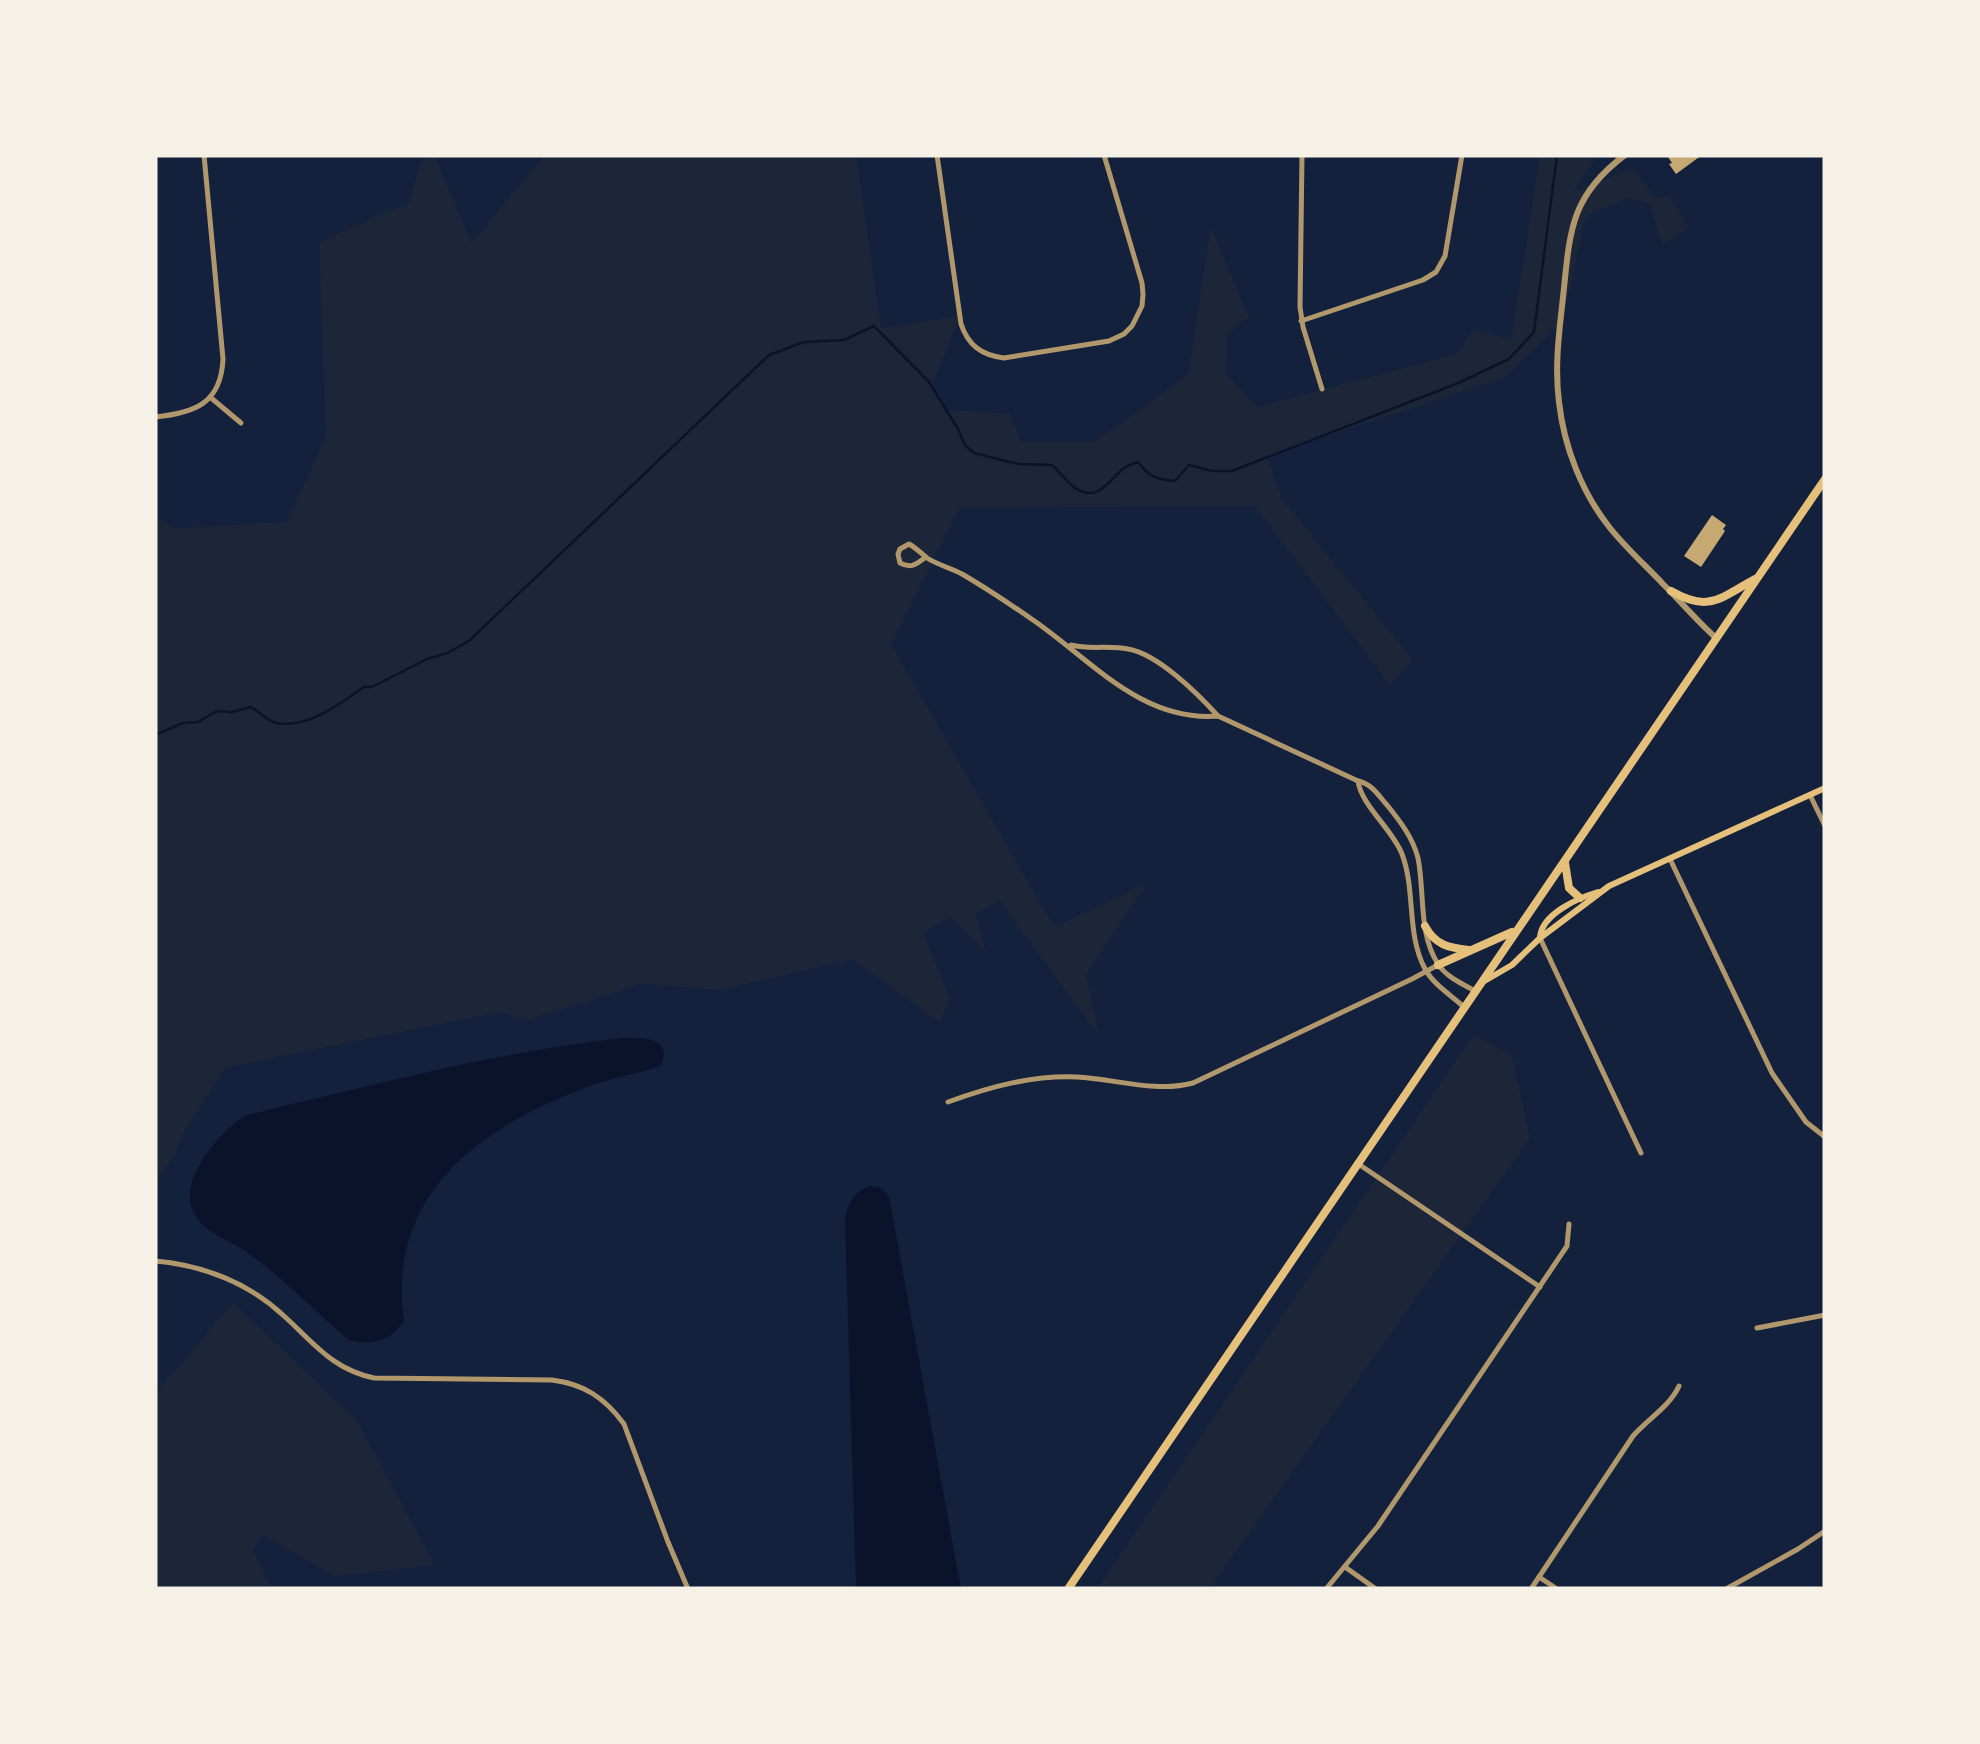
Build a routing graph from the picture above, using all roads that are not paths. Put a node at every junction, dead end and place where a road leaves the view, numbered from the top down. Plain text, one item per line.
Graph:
1 (204, 155) edge
2 (938, 155) edge
3 (1104, 155) edge
4 (1302, 155) edge
5 (1462, 155) edge
6 (1625, 155) edge
7 (1301, 321) junction
8 (1322, 389) dead end
9 (210, 397) junction
10 (155, 417) edge
11 (242, 423) dead end
12 (1825, 479) edge
13 (926, 557) junction
14 (1758, 577) junction
15 (1671, 592) junction
16 (1717, 639) junction
17 (1067, 643) junction
18 (1218, 716) junction
19 (1358, 781) junction
20 (1825, 788) edge
21 (1810, 795) junction
22 (1825, 826) edge
23 (1670, 859) junction
24 (1565, 861) junction
25 (1599, 892) junction
26 (1580, 898) junction
27 (1426, 926) junction
28 (1516, 930) junction
29 (1540, 938) junction
30 (1474, 950) junction
31 (1438, 964) junction
32 (1426, 972) junction
33 (1478, 988) junction
34 (1464, 1007) junction
35 (948, 1102) dead end
36 (1825, 1138) edge
37 (1641, 1153) dead end
38 (1357, 1163) junction
39 (1568, 1224) dead end
40 (155, 1261) edge
41 (1540, 1287) junction
42 (1825, 1316) edge
43 (1757, 1328) dead end
44 (1679, 1386) dead end
45 (1825, 1531) edge
46 (1345, 1567) junction
47 (1539, 1576) junction
48 (688, 1589) edge
49 (1068, 1589) edge
50 (1326, 1589) edge
51 (1376, 1589) edge
52 (1531, 1589) edge
53 (1558, 1589) edge
54 (1726, 1589) edge

1 - 9 street
2 - 3 street
4 - 7 street
5 - 7 street
6 - 15 street
7 - 8 street
9 - 10 street
9 - 11 street
12 - 14 main road
13 - 13 street
13 - 17 street
14 - 15 main road
14 - 16 main road
15 - 16 street
16 - 24 main road
17 - 18 street
17 - 18 street
18 - 19 street
19 - 27 street
19 - 32 street
20 - 21 main road
21 - 22 street
21 - 23 main road
23 - 25 main road
23 - 36 street
24 - 26 main road
24 - 28 main road
25 - 26 main road
25 - 29 main road
26 - 29 main road
27 - 30 main road
27 - 31 street
28 - 30 main road
28 - 33 main road
29 - 33 main road
29 - 37 street
30 - 31 main road
31 - 32 street
31 - 33 street
32 - 34 street
32 - 35 street
33 - 34 main road
34 - 38 main road
38 - 41 street
38 - 49 main road
39 - 41 street
40 - 48 street
41 - 46 street
42 - 43 street
44 - 47 street
45 - 54 street
46 - 50 street
46 - 51 street
47 - 52 street
47 - 53 street

